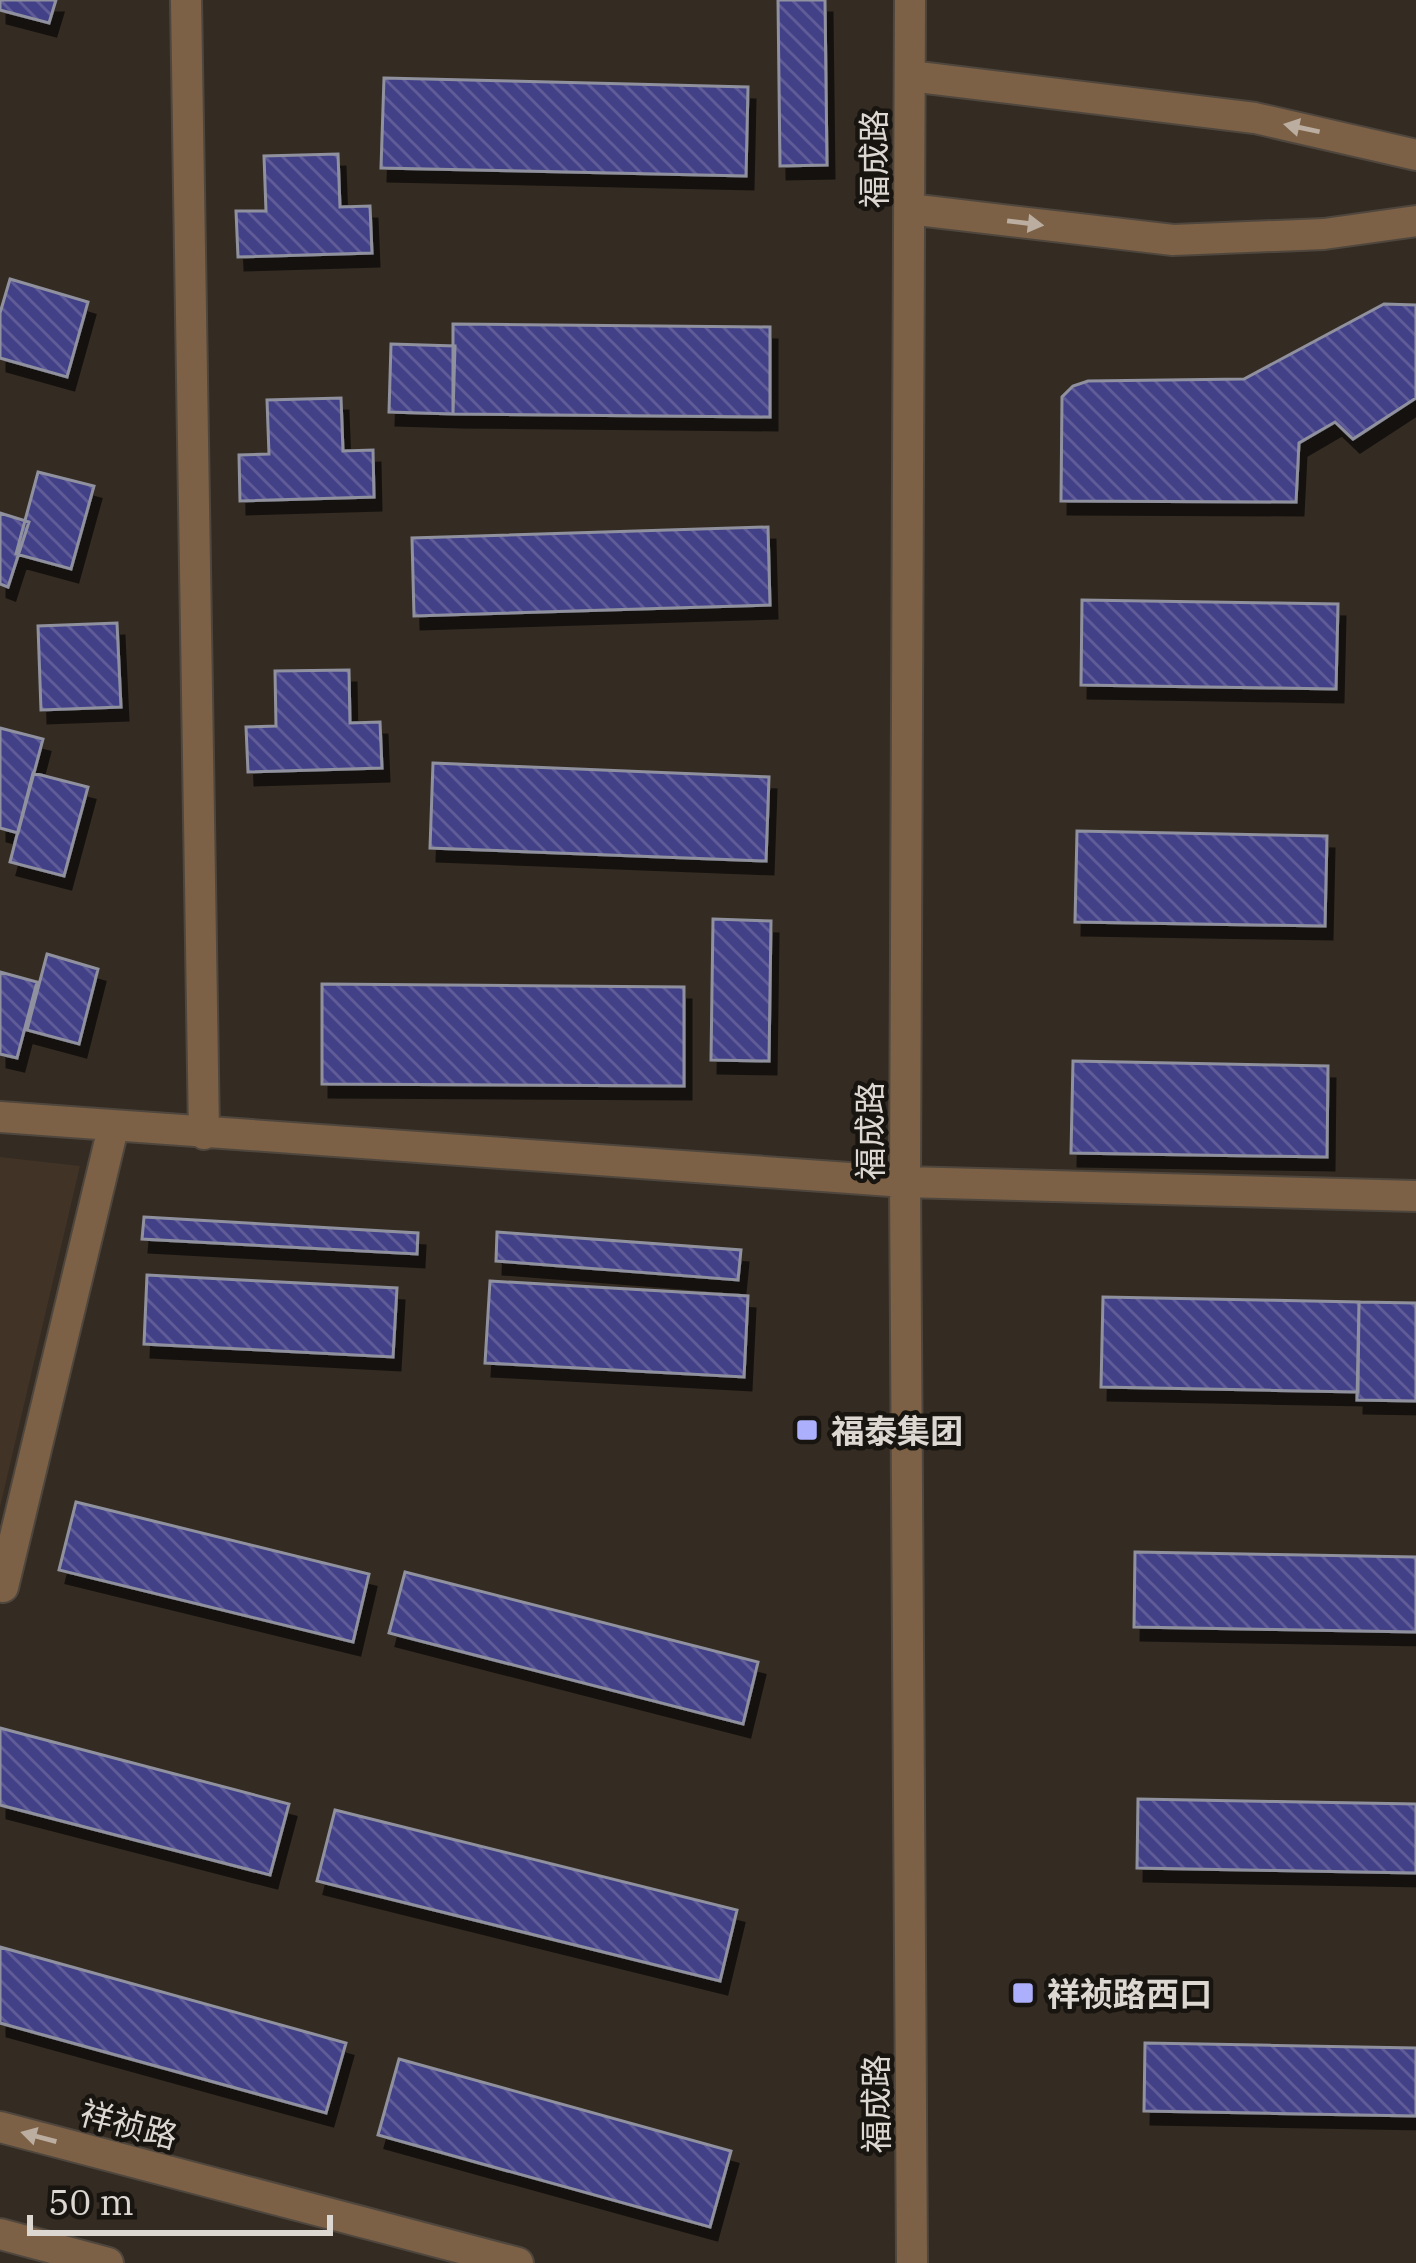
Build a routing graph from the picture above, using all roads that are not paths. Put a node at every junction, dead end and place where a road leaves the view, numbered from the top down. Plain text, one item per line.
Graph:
1 (186, 0) edge
2 (910, 0) edge
3 (910, 76) junction
4 (1416, 155) edge
5 (909, 209) junction
6 (1416, 220) edge
7 (0, 1117) edge
8 (113, 1128) junction
9 (204, 1134) junction
10 (905, 1182) junction
11 (1416, 1196) edge
12 (3, 1587) edge
13 (0, 2127) edge
14 (0, 2234) edge
15 (108, 2263) edge
16 (518, 2263) edge
17 (913, 2263) edge

1 - 9 street
2 - 3 street, 福成路
4 -> 3 street
3 - 5 street, 福成路
5 -> 6 street
5 - 10 street, 福成路
7 - 8 street
8 - 9 street
8 - 12 street
9 - 10 street
10 - 11 street
10 - 17 street, 福成路
16 -> 13 street, 祥祯路
14 - 15 street

